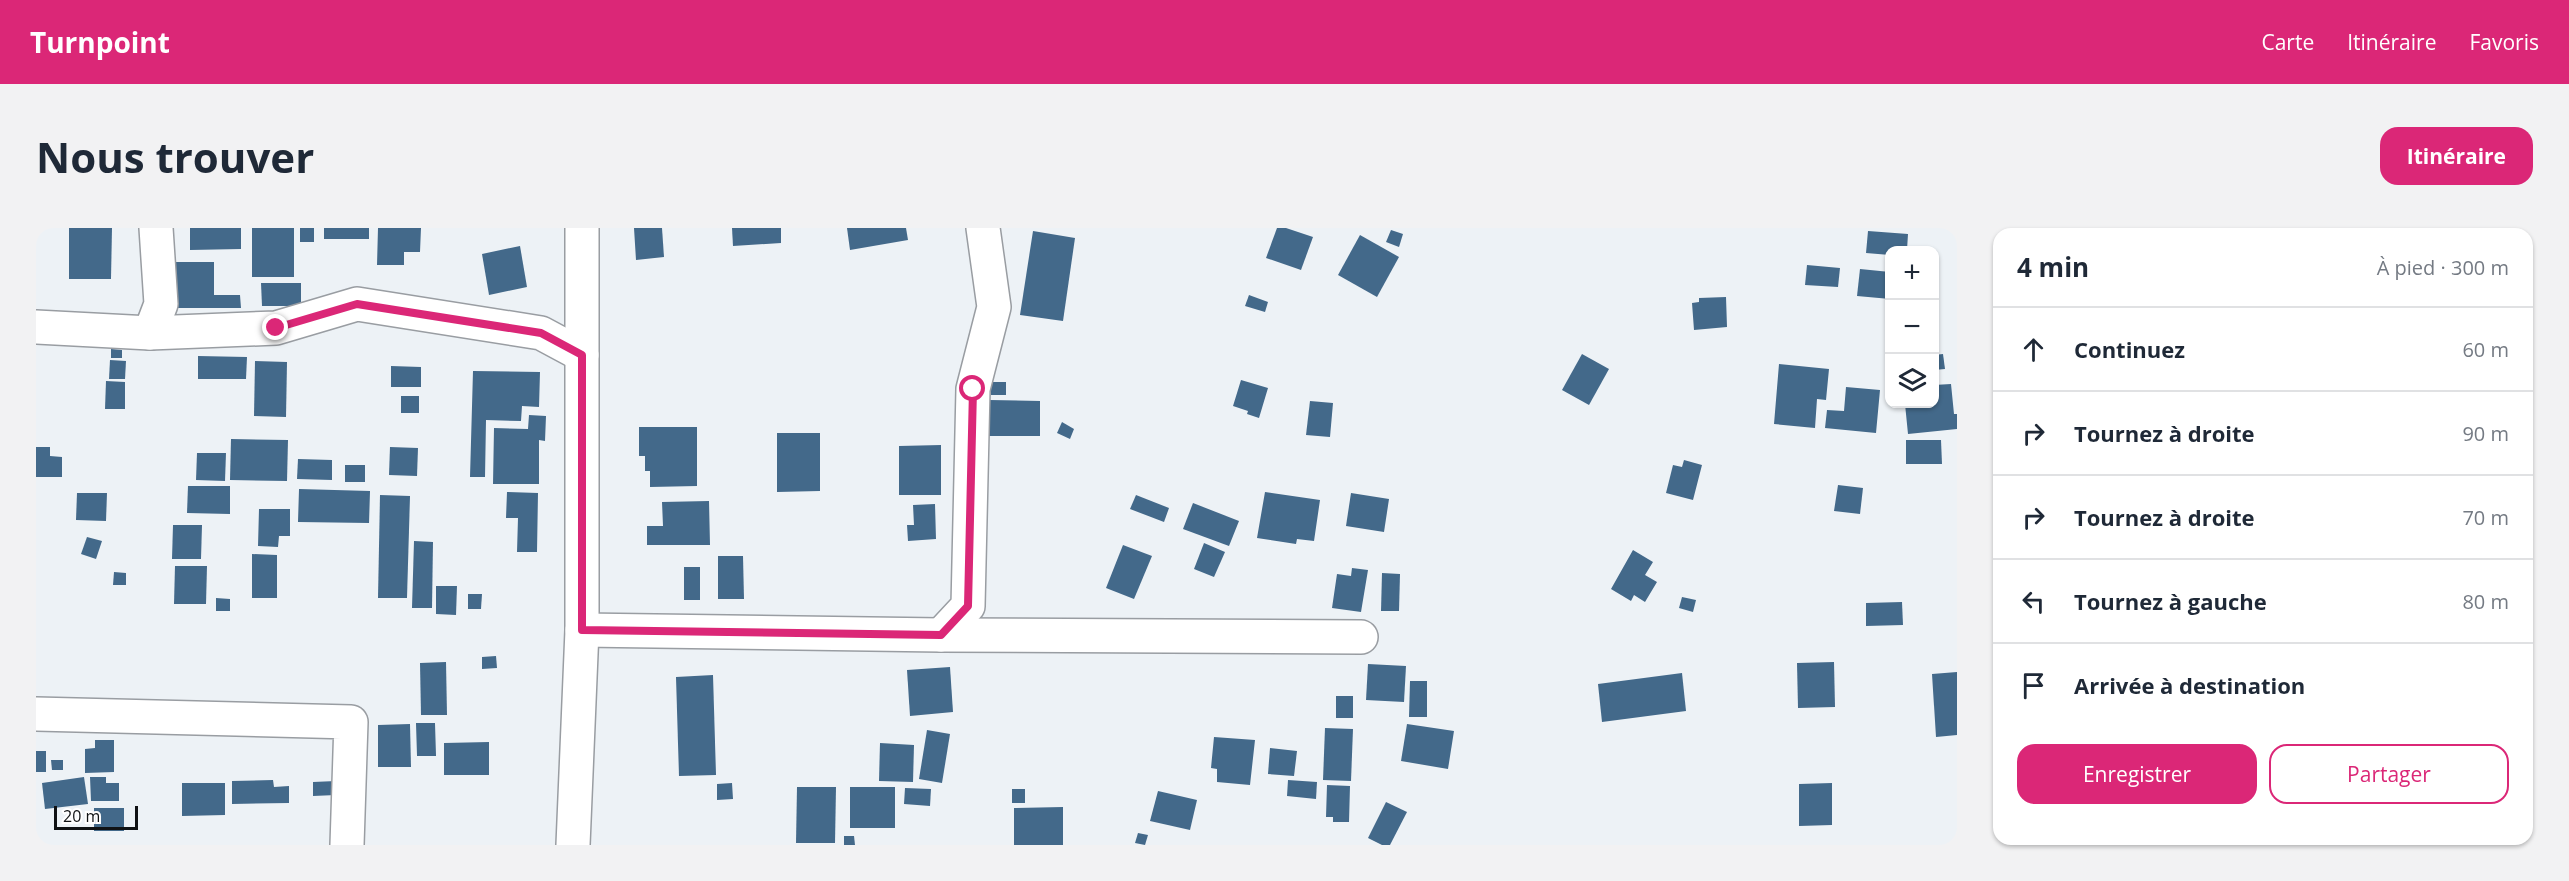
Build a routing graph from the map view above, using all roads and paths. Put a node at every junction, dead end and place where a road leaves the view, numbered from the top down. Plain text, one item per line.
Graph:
1 (156, 228) edge
2 (582, 228) edge
3 (983, 228) edge
4 (36, 327) edge
5 (150, 333) junction
6 (582, 355) junction
7 (582, 630) junction
8 (941, 635) junction
9 (1361, 637) dead end
10 (36, 714) edge
11 (346, 845) edge
12 (573, 845) edge

1 - 5 street
2 - 6 street
3 - 8 street
4 - 5 street
5 - 6 street
6 - 7 street
7 - 8 street
7 - 12 street
8 - 9 street
10 - 11 street

